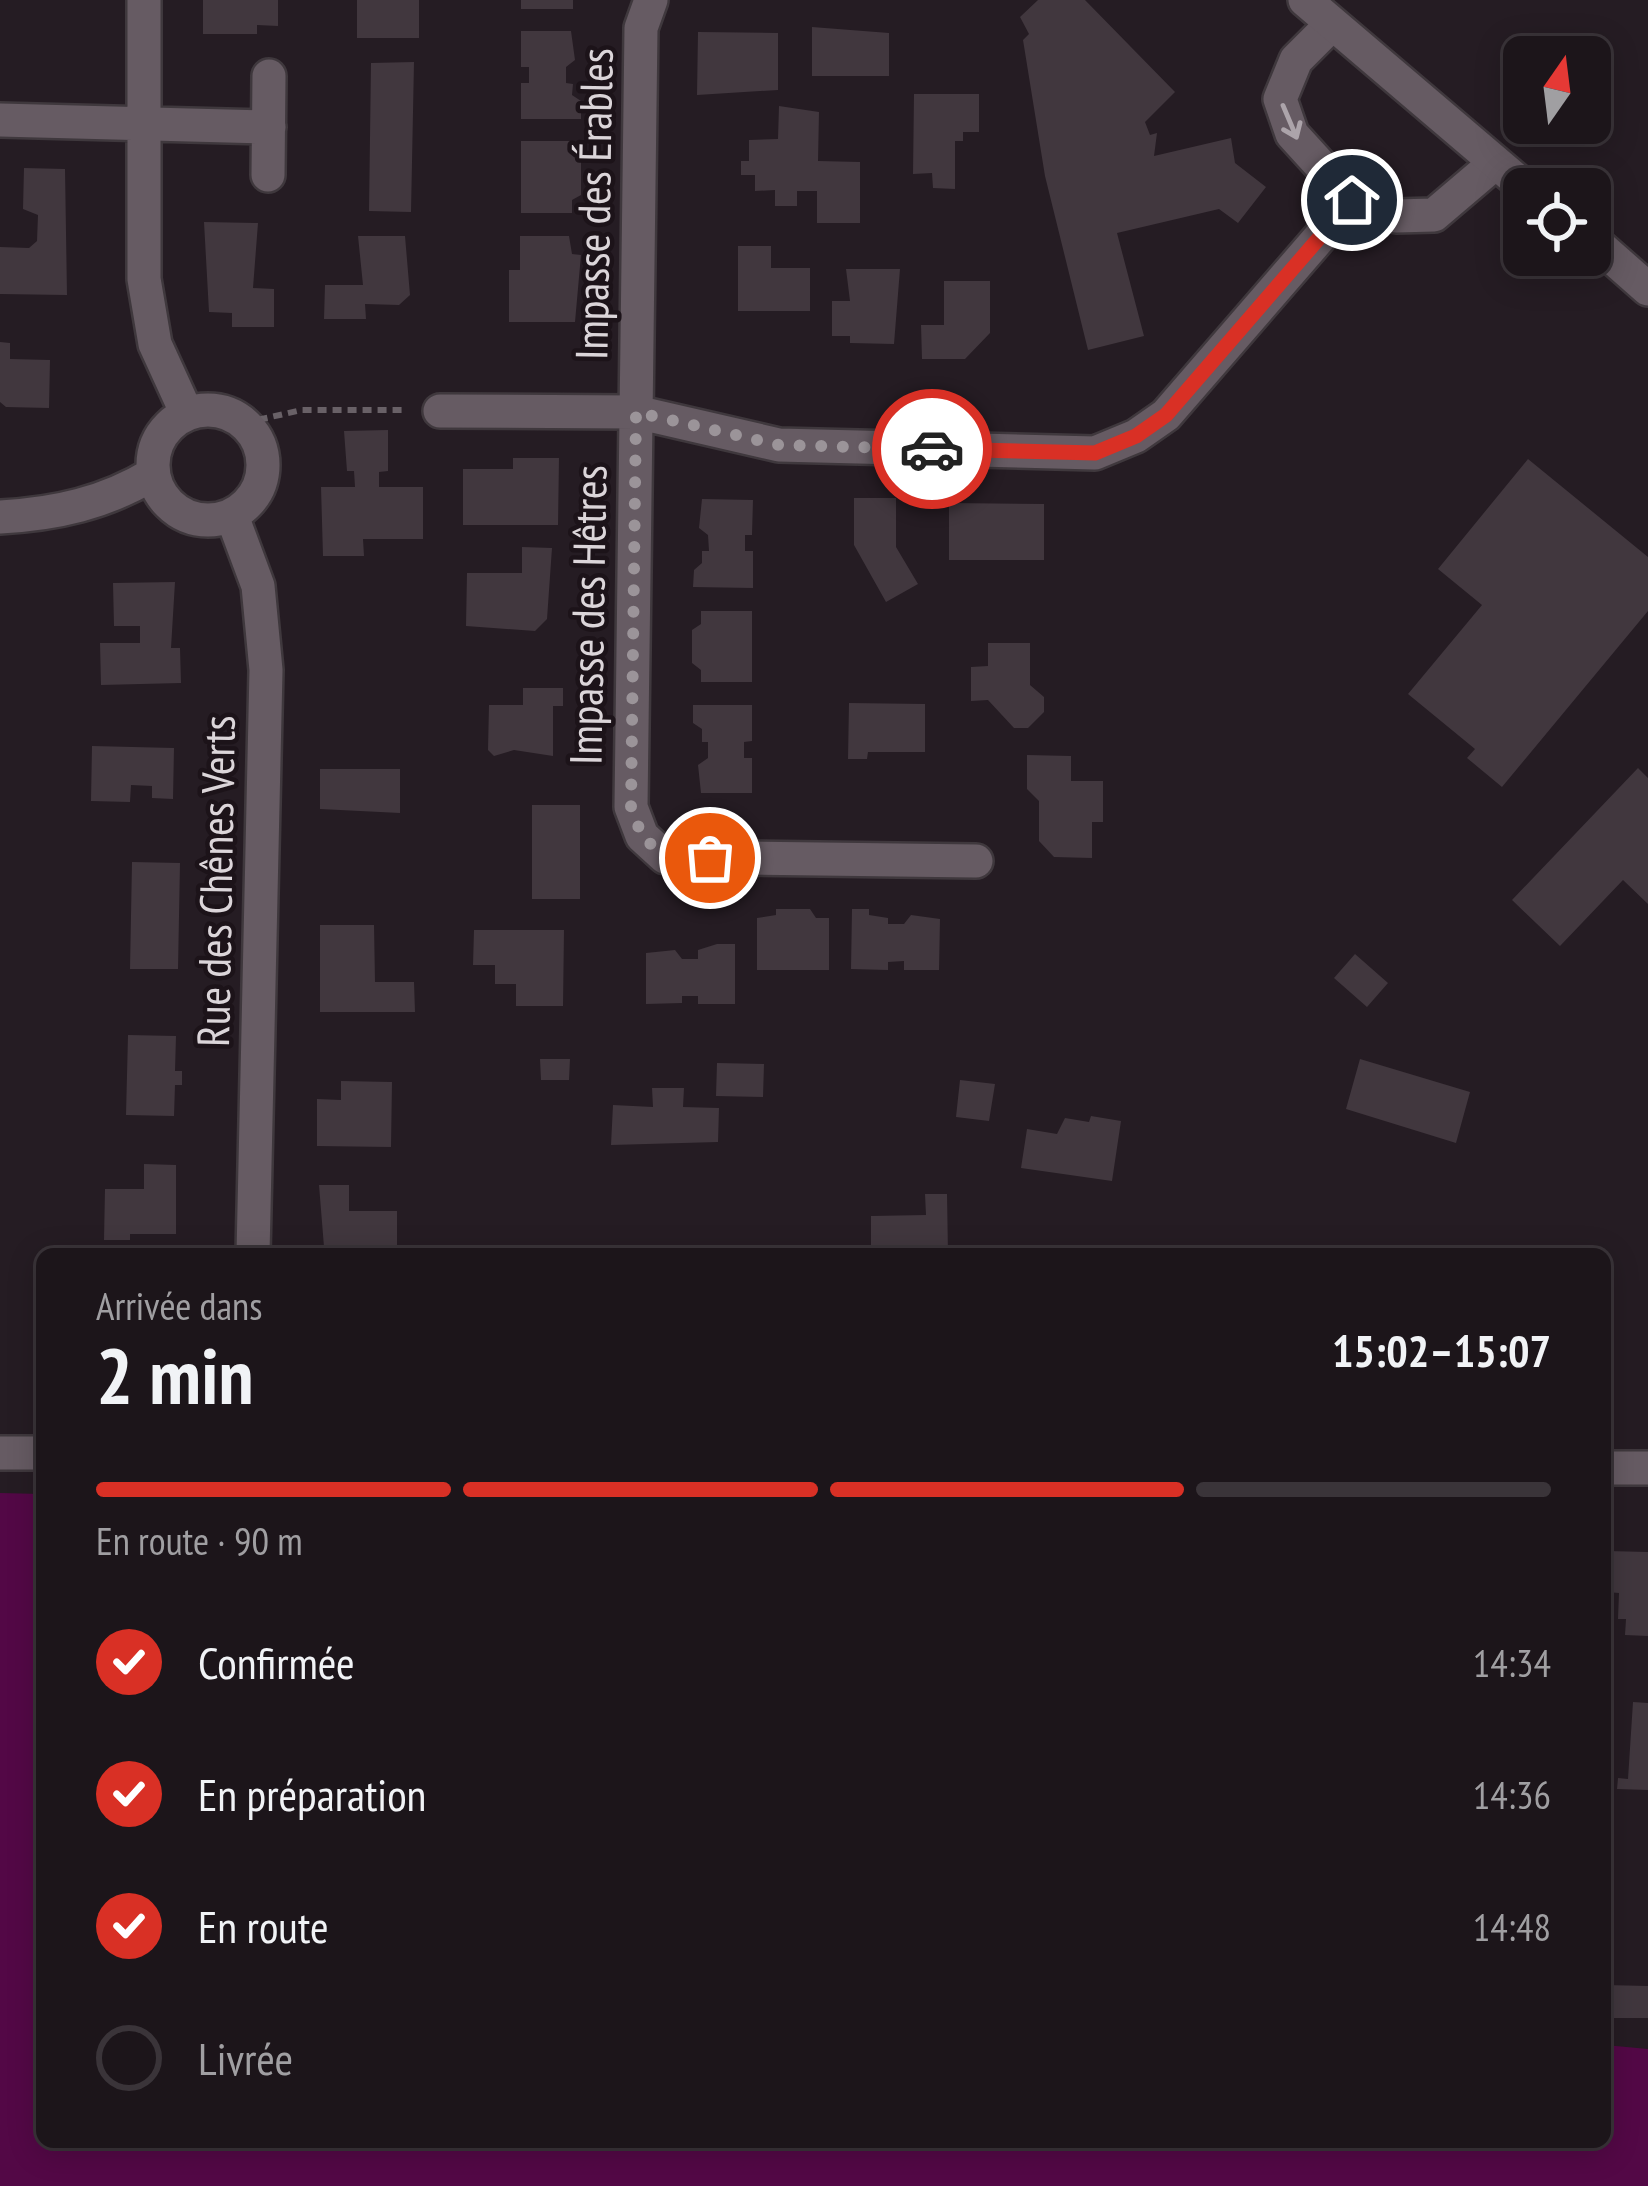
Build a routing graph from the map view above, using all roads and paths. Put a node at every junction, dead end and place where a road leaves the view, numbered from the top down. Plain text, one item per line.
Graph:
1 (144, 0) edge
2 (651, 0) edge
3 (1306, 0) edge
4 (1331, 25) junction
5 (269, 76) dead end
6 (0, 120) edge
7 (141, 120) junction
8 (268, 127) junction
9 (1494, 164) junction
10 (1503, 171) edge
11 (268, 175) dead end
12 (1352, 200) junction
13 (1611, 256) edge
14 (1648, 289) edge
15 (440, 411) joint
16 (636, 412) junction
17 (187, 413) junction
18 (244, 423) junction
19 (153, 473) junction
20 (232, 516) junction
21 (0, 517) edge
22 (976, 861) dead end
23 (253, 1248) edge
24 (0, 1453) edge
25 (36, 1453) edge
26 (1611, 1468) edge
27 (1648, 1468) edge

1 - 7 street
2 - 16 street, Impasse des Érables
3 - 4 street
4 - 9 street
4 -> 12 street
5 - 8 street
6 - 7 street
7 - 8 street
7 - 17 street
8 - 11 street
9 - 10 street
9 - 12 street
12 - 16 street
13 - 14 street
15 - 16 street
15 - 18 path
16 - 22 street, Impasse des Hêtres
17 - 18 street
17 - 19 street
18 - 20 street
19 - 20 street
19 - 21 street
20 - 23 street, Rue des Chênes Verts
24 - 25 street
26 - 27 street

